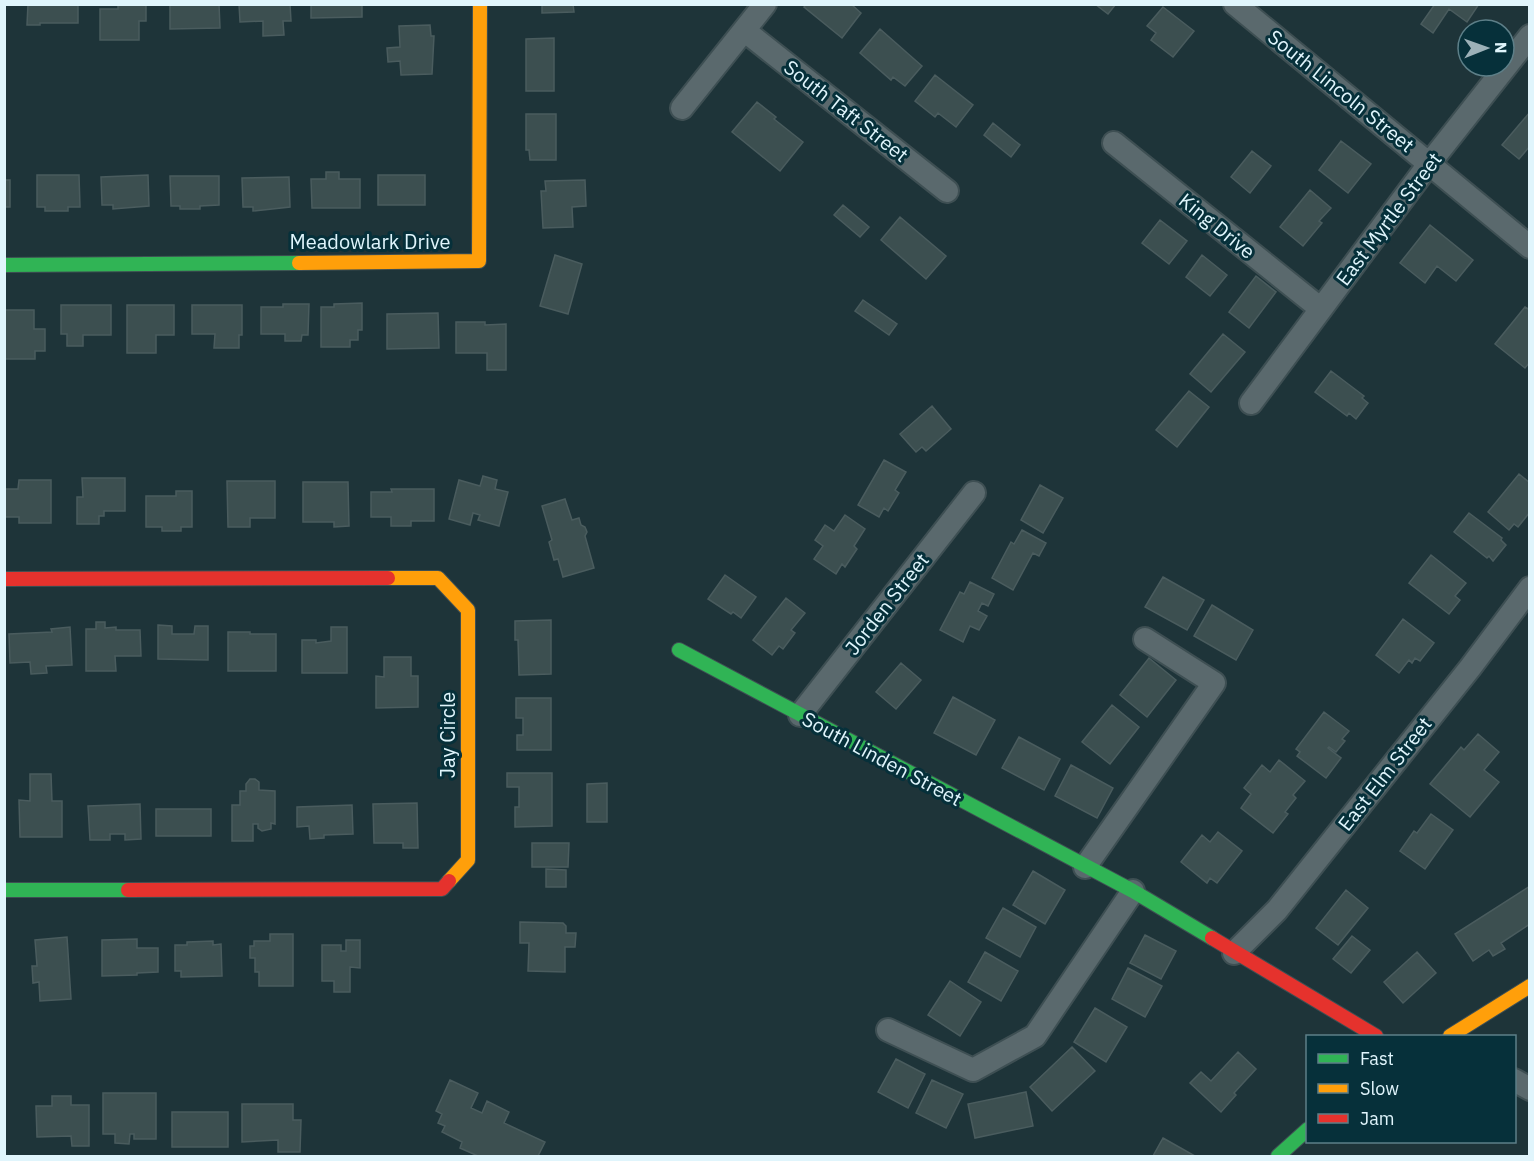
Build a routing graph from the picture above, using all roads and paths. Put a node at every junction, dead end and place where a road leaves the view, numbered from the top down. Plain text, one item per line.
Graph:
1 (480, 4) edge
2 (765, 4) edge
3 (1235, 4) edge
4 (745, 31) junction
5 (1530, 36) edge
6 (682, 108) dead end
7 (1114, 143) dead end
8 (1429, 164) junction
9 (947, 190) dead end
10 (1530, 247) edge
11 (4, 265) edge
12 (1321, 309) junction
13 (1251, 403) dead end
14 (974, 493) dead end
15 (4, 579) edge
16 (1530, 588) edge
17 (1145, 639) dead end
18 (678, 650) dead end
19 (800, 715) junction
20 (1085, 867) junction
21 (4, 890) edge
22 (1133, 891) junction
23 (1234, 953) junction
24 (1530, 986) edge
25 (888, 1030) dead end
26 (1374, 1035) edge
27 (1452, 1035) edge
28 (1516, 1081) edge
29 (1530, 1089) edge
30 (1306, 1131) edge
31 (1278, 1156) edge

1 - 11 street, Meadowlark Drive
2 - 4 street
3 - 8 street, South Lincoln Street
4 - 6 street
4 - 9 street, South Taft Street
5 - 8 street, East Myrtle Street
7 - 12 street, King Drive
8 - 10 street, South Lincoln Street
8 - 12 street, East Myrtle Street
12 - 13 street, East Myrtle Street
14 - 19 street, Jorden Street
15 - 21 street, Jay Circle
16 - 23 street, East Elm Street
17 - 20 street
18 - 19 street, South Linden Street
19 - 20 street, South Linden Street
20 - 22 street, South Linden Street
22 - 23 street, South Linden Street
22 - 25 street
23 - 26 street, South Linden Street
24 - 27 street
28 - 29 street
30 - 31 street

